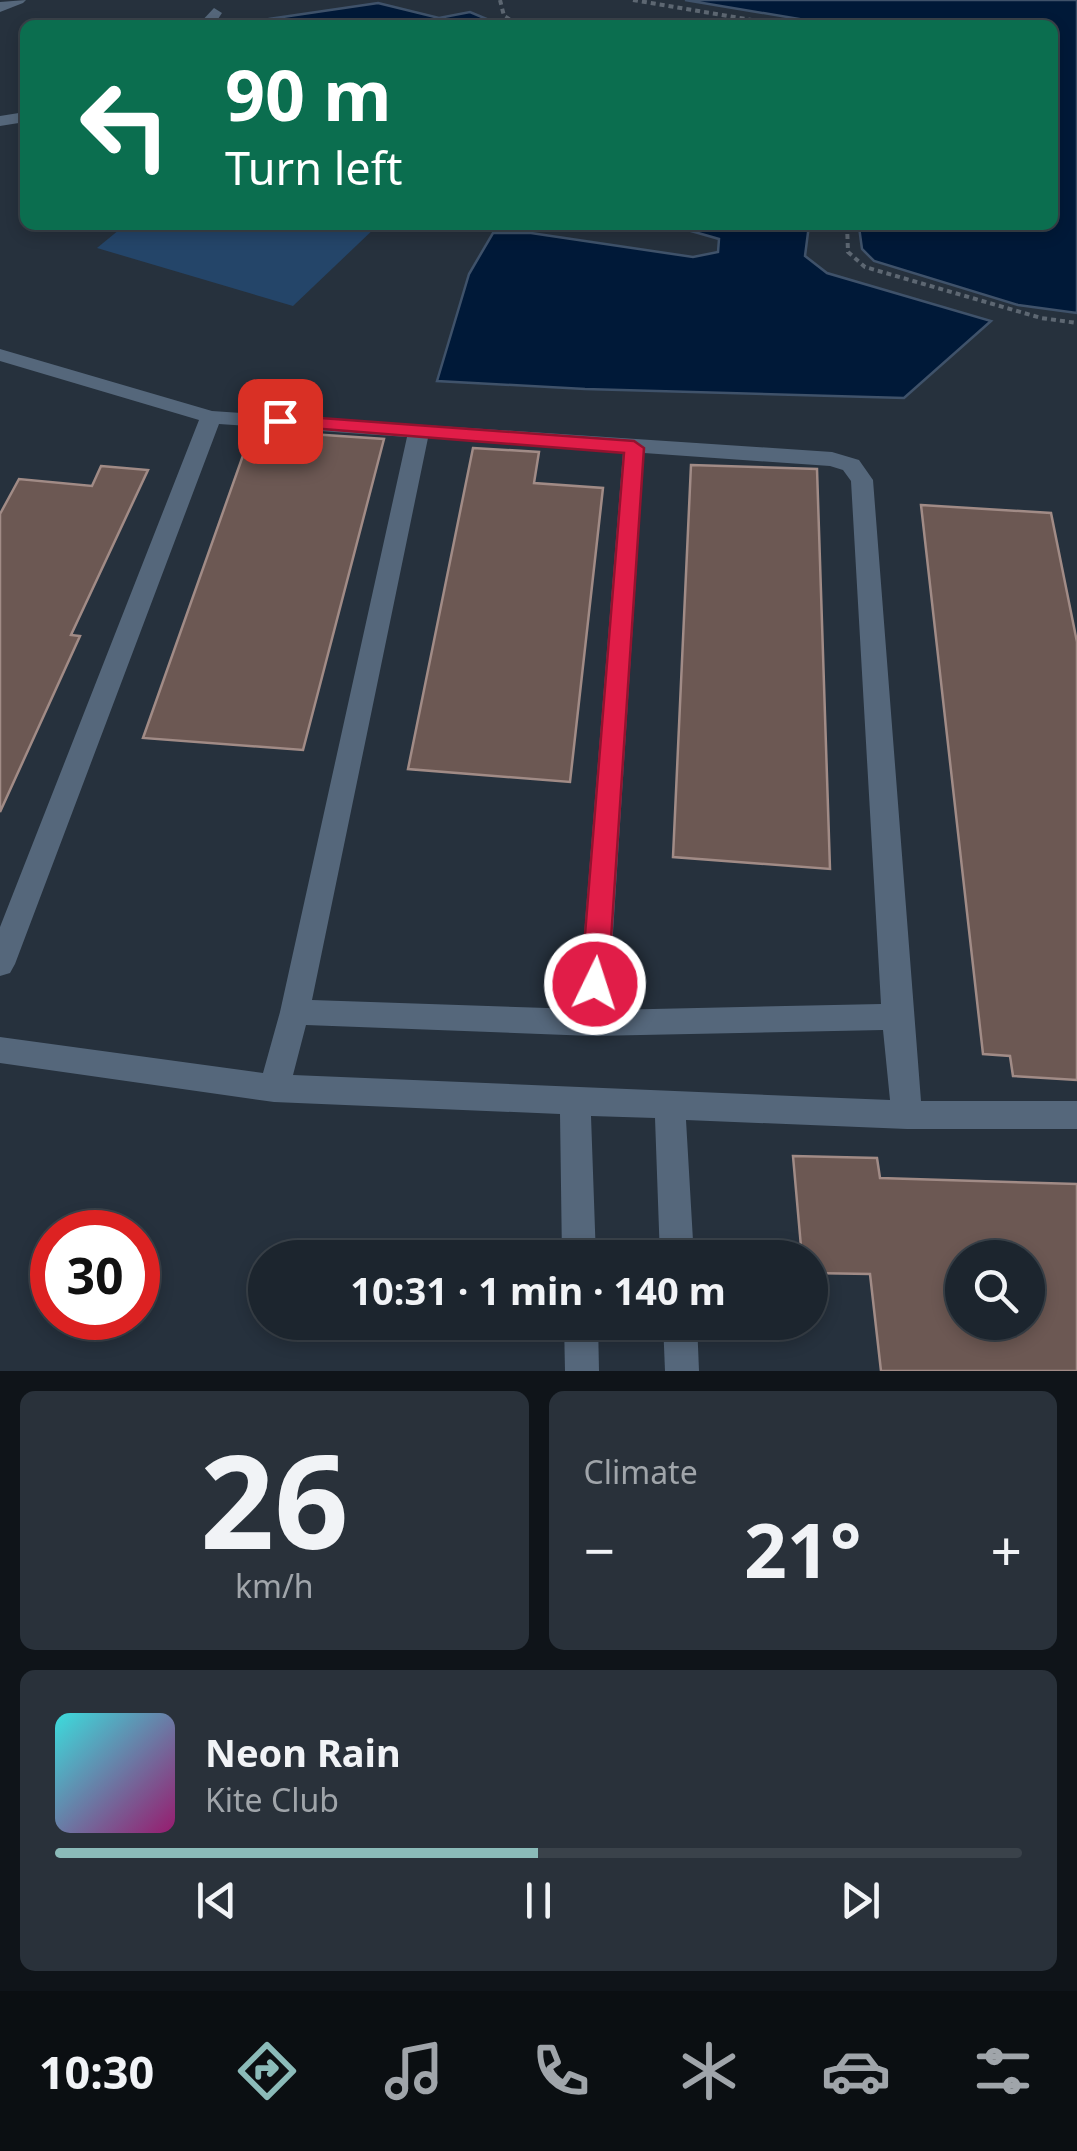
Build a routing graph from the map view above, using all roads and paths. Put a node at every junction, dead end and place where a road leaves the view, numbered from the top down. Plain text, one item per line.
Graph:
1 (18, 0) edge
2 (633, 0) edge
3 (0, 7) edge
4 (751, 20) edge
5 (847, 230) edge
6 (1077, 323) edge
7 (0, 355) edge
8 (211, 417) junction
9 (419, 430) junction
10 (634, 448) junction
11 (0, 964) edge
12 (295, 1012) junction
13 (896, 1017) junction
14 (592, 1023) junction
15 (0, 1050) edge
16 (274, 1088) junction
17 (576, 1098) junction
18 (670, 1107) junction
19 (1077, 1114) edge
20 (907, 1115) junction
21 (579, 1240) edge
22 (676, 1240) edge
23 (581, 1340) edge
24 (681, 1340) edge
25 (582, 1371) edge
26 (682, 1371) edge

1 - 3 street
2 - 4 path
5 - 6 path
7 - 8 street
8 - 9 street
8 - 11 street
9 - 10 street
9 - 12 street
10 - 13 street
10 - 14 street
12 - 14 street
12 - 16 street
13 - 14 street
13 - 20 street
15 - 16 street
16 - 17 street
17 - 18 street
17 - 21 street
18 - 20 street
18 - 22 street
19 - 20 street
23 - 25 street
24 - 26 street

